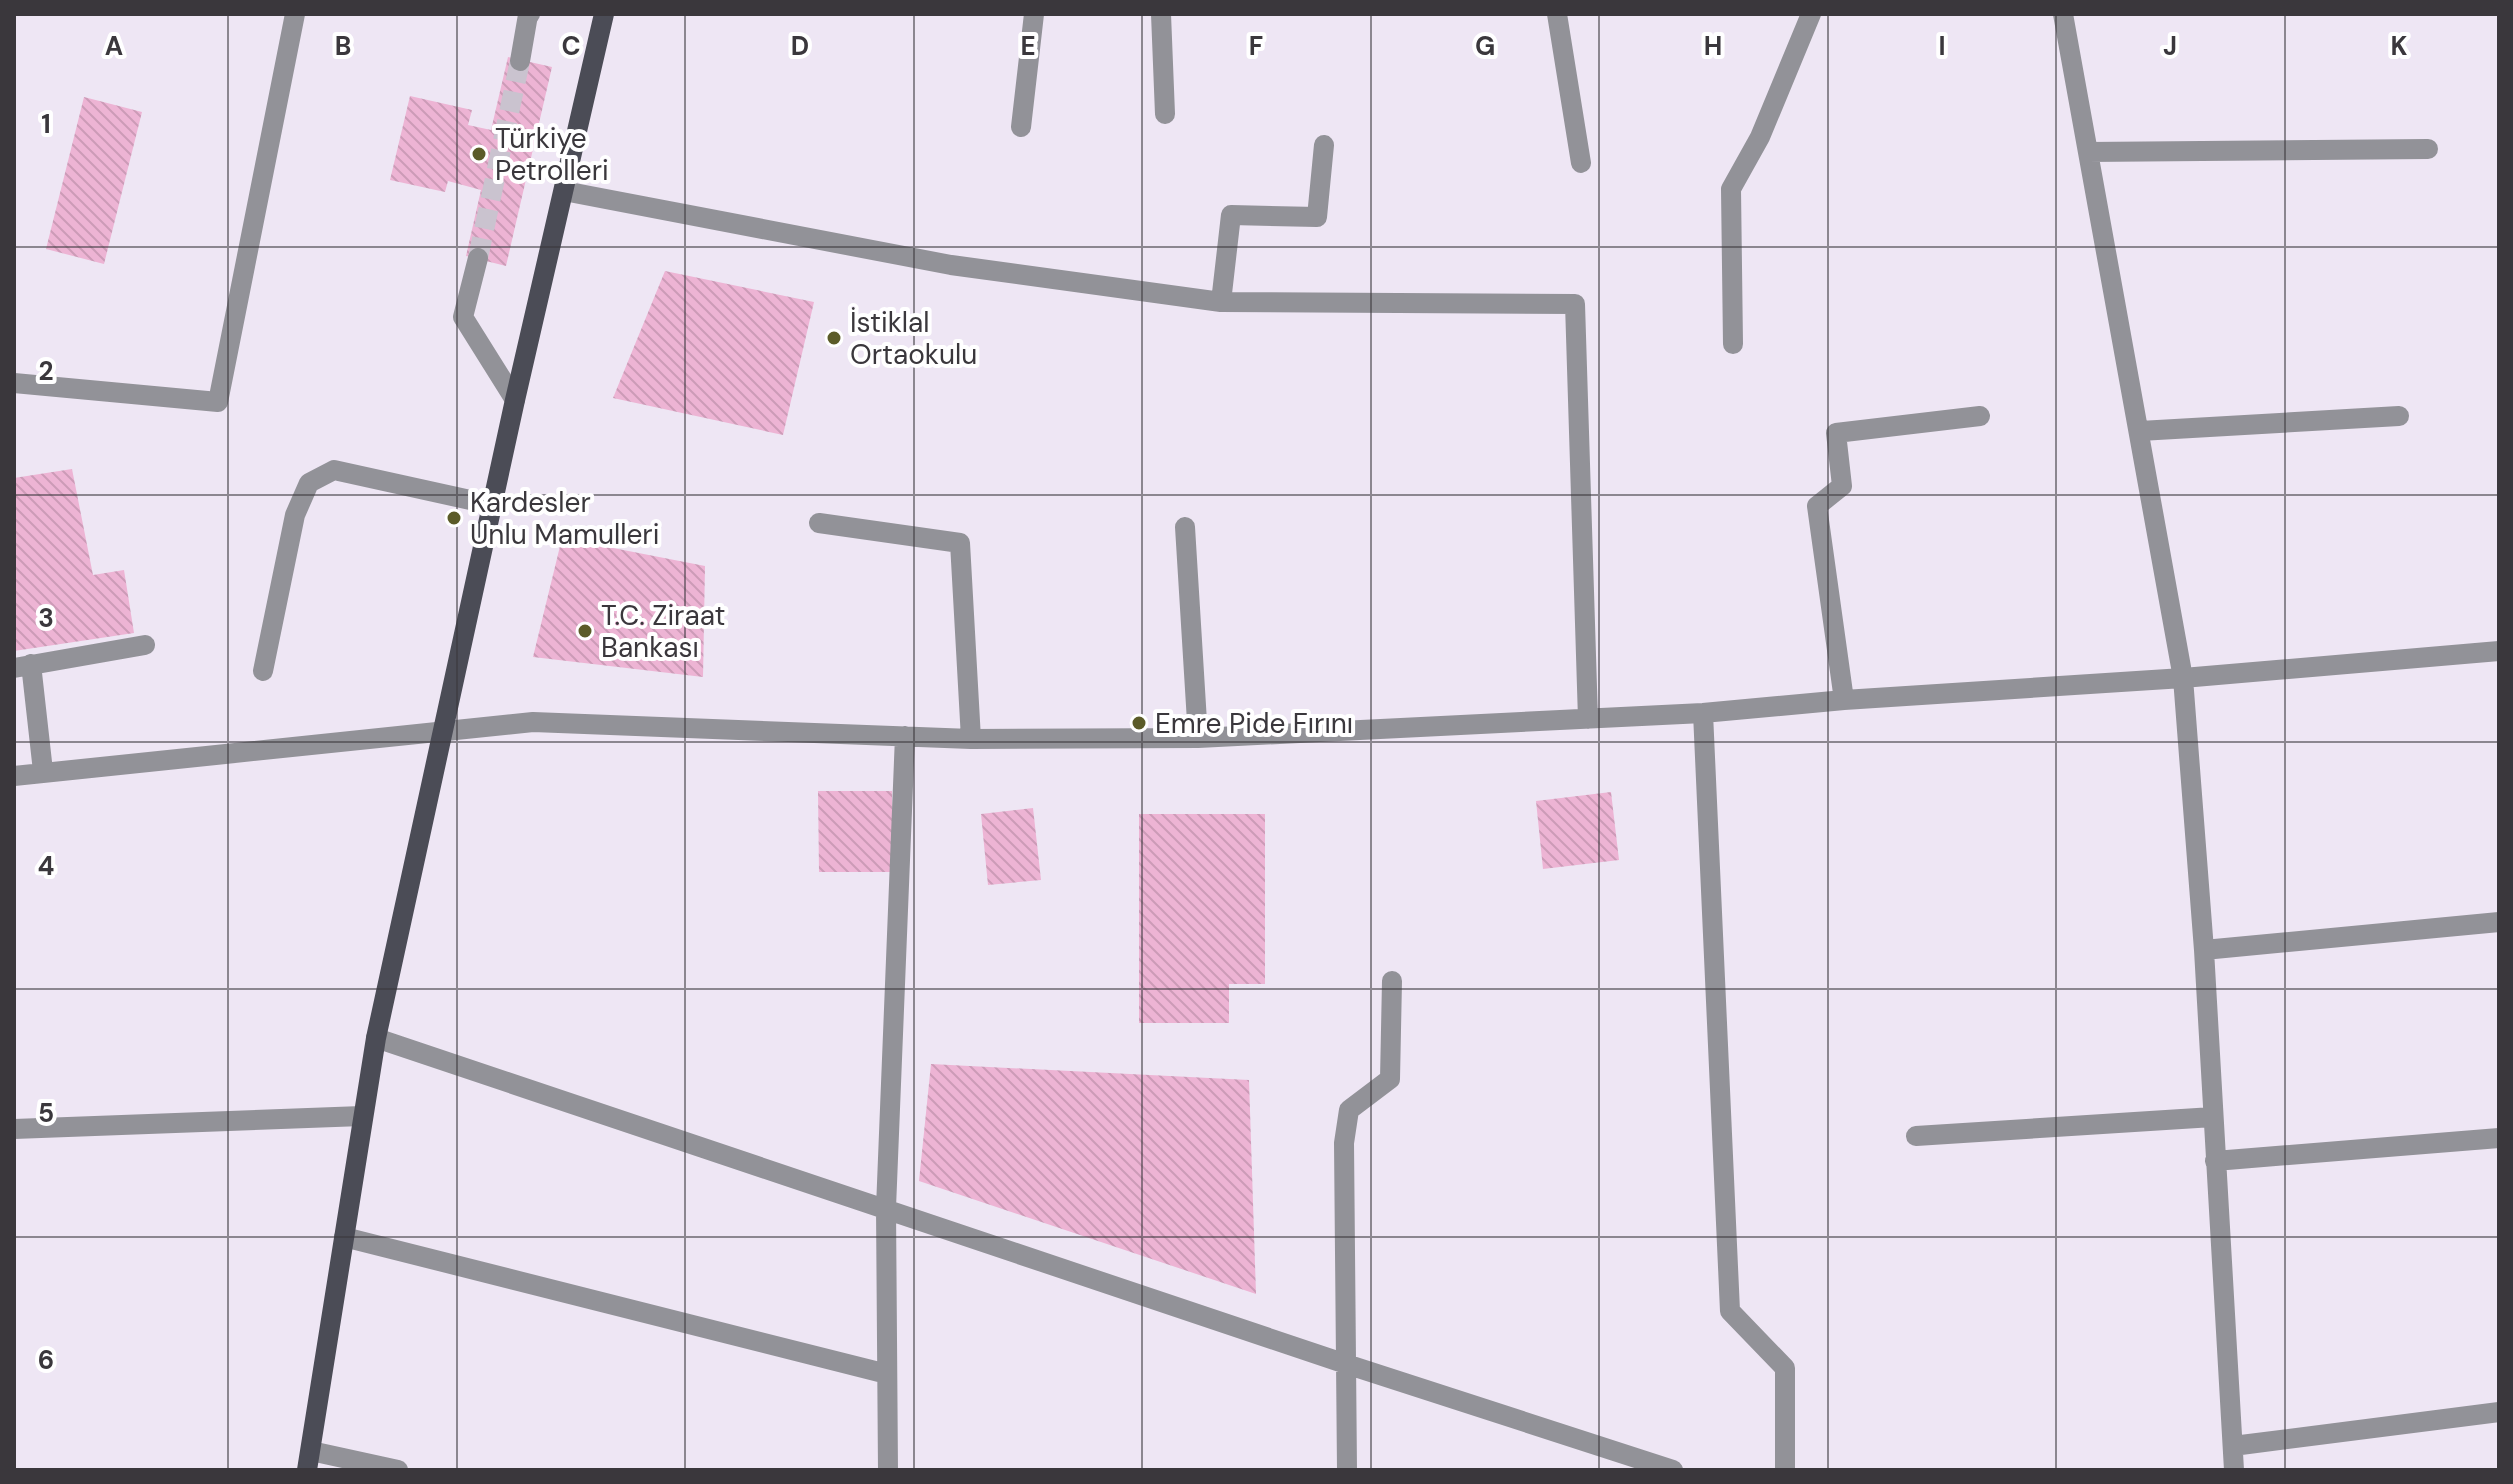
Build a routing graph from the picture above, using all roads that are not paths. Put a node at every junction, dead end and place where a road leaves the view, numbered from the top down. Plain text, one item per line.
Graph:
1 (295, 14) edge
2 (530, 14) edge
3 (604, 14) edge
4 (1034, 14) edge
5 (1161, 14) edge
6 (1557, 14) edge
7 (1811, 14) edge
8 (2063, 14) edge
9 (520, 61) tunnel mouth
10 (1165, 114) dead end
11 (1021, 127) dead end
12 (1324, 145) dead end
13 (2428, 149) dead end
14 (2088, 152) junction
15 (1581, 163) dead end
16 (564, 191) junction
17 (478, 258) tunnel mouth
18 (1221, 302) junction
19 (1733, 344) dead end
20 (14, 383) edge
21 (515, 400) junction
22 (1980, 416) dead end
23 (2399, 416) dead end
24 (2140, 431) junction
25 (493, 505) junction
26 (819, 523) dead end
27 (1185, 527) dead end
28 (145, 645) dead end
29 (2499, 651) edge
30 (22, 666) edge
31 (263, 671) dead end
32 (2183, 678) junction
33 (1844, 700) junction
34 (1703, 713) junction
35 (1588, 719) junction
36 (442, 732) junction
37 (905, 736) junction
38 (1198, 738) junction
39 (971, 739) junction
40 (43, 771) junction
41 (14, 776) edge
42 (2499, 922) edge
43 (2204, 950) junction
44 (1392, 981) dead end
45 (376, 1038) junction
46 (362, 1116) junction
47 (2213, 1117) junction
48 (14, 1129) edge
49 (1916, 1136) dead end
50 (2499, 1138) edge
51 (2215, 1161) junction
52 (886, 1208) junction
53 (344, 1237) junction
54 (1346, 1364) junction
55 (887, 1374) junction
56 (2499, 1412) edge
57 (2233, 1446) junction
58 (309, 1460) edge
59 (398, 1470) edge
60 (888, 1470) edge
61 (1347, 1470) edge
62 (1673, 1470) edge
63 (1785, 1470) edge
64 (2234, 1470) edge

1 - 20 street
2 - 9 street
3 - 16 main road
4 - 11 street
5 - 10 street
6 - 15 street
7 - 19 street
8 - 14 street
12 - 18 street
13 - 14 street
14 - 24 street
16 - 18 street
16 - 21 main road
17 - 21 street
18 - 35 street
21 - 25 main road
22 - 33 street
23 - 24 street
24 - 32 street
25 - 31 street
25 - 36 main road
26 - 39 street
27 - 38 street
28 - 30 street
29 - 32 street
30 - 40 street
32 - 33 street
32 - 43 street
33 - 34 street
34 - 35 street
34 - 63 street
35 - 38 street
36 - 37 street
36 - 40 street
36 - 45 main road
37 - 39 street
37 - 52 street
38 - 39 street
40 - 41 street
42 - 43 street
43 - 47 street
44 - 54 street
45 - 46 main road
45 - 52 street
46 - 48 street
46 - 53 main road
47 - 49 street
47 - 51 street
50 - 51 street
51 - 57 street
52 - 54 street
52 - 55 street
53 - 55 street
53 - 58 main road
54 - 61 street
54 - 62 street
55 - 60 street
56 - 57 street
57 - 64 street
58 - 59 street

